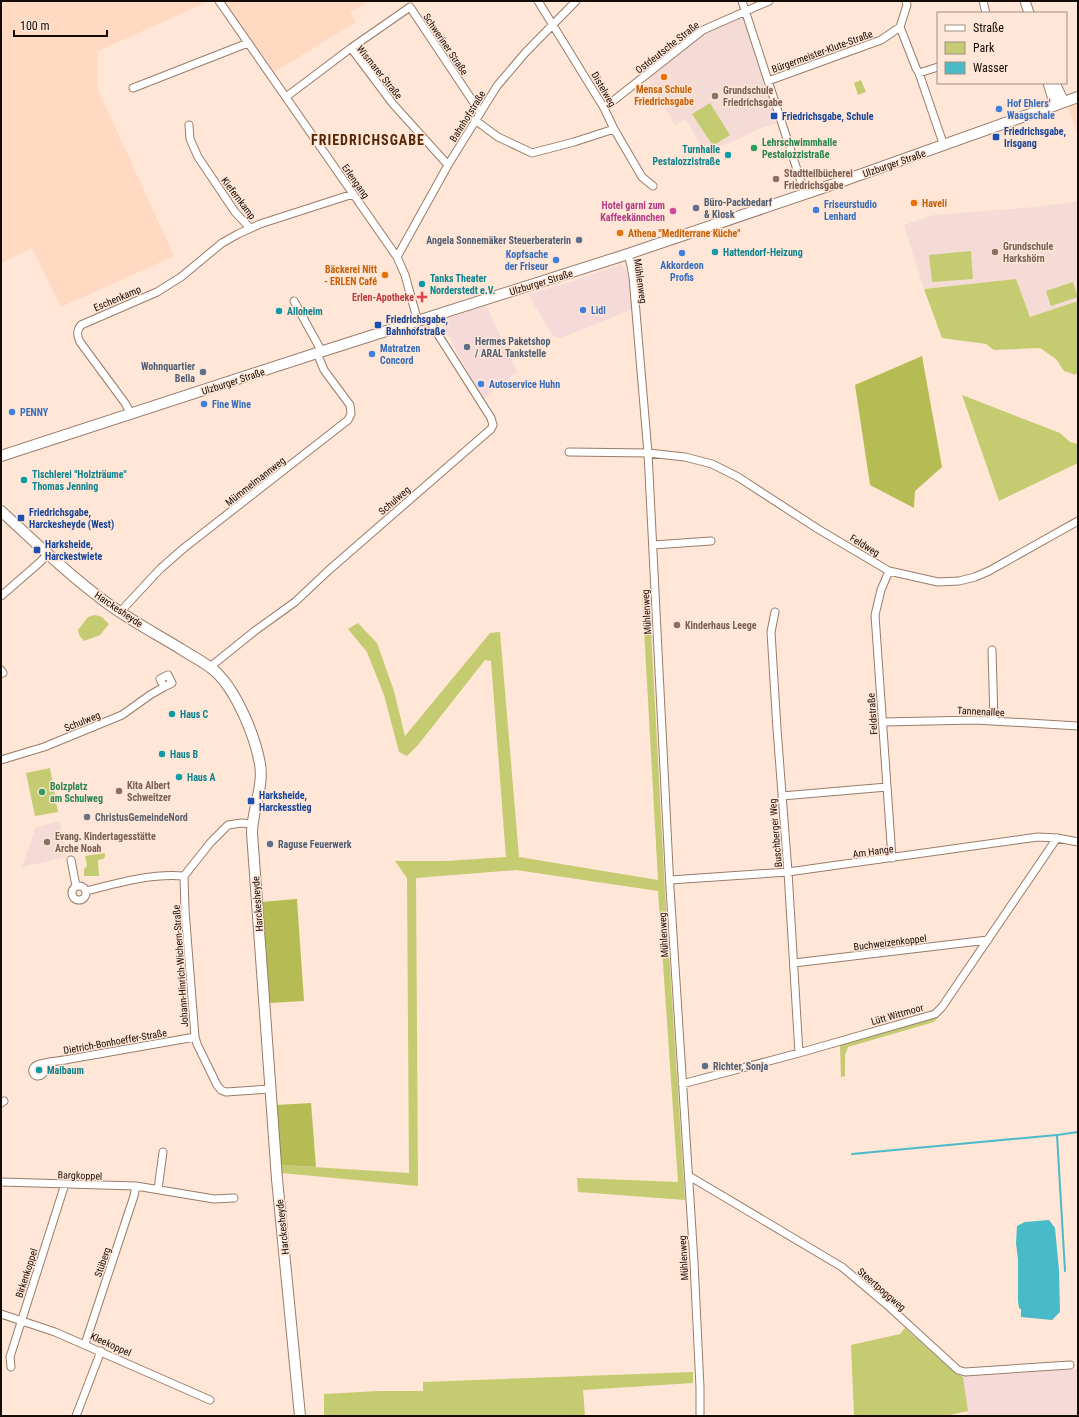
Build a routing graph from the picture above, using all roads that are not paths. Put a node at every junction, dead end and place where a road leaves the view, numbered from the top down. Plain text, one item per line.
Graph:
1 (219, 1) edge
2 (538, 1) edge
3 (576, 1) edge
4 (742, 1) edge
5 (769, 1) edge
6 (906, 1) edge
7 (983, 1) edge
8 (1025, 1) edge
9 (746, 12) junction
10 (986, 12) edge
11 (1029, 12) edge
12 (552, 24) junction
13 (900, 26) junction
14 (248, 42) junction
15 (351, 48) junction
16 (937, 67) edge
17 (919, 73) junction
18 (768, 82) junction
19 (1049, 84) edge
20 (1055, 84) edge
21 (133, 88) dead end
22 (286, 97) junction
23 (1078, 97) edge
24 (1059, 104) junction
25 (604, 108) junction
26 (480, 112) junction
27 (475, 120) junction
28 (189, 125) dead end
29 (614, 129) junction
30 (944, 146) junction
31 (448, 165) junction
32 (653, 186) dead end
33 (353, 194) junction
34 (806, 194) junction
35 (250, 228) junction
36 (628, 254) junction
37 (397, 257) junction
38 (294, 301) dead end
39 (429, 318) junction
40 (418, 322) junction
41 (320, 353) junction
42 (131, 414) junction
43 (569, 452) dead end
44 (648, 453) junction
45 (1, 456) edge
46 (1, 511) edge
47 (1078, 521) edge
48 (711, 541) dead end
49 (653, 545) junction
50 (48, 554) junction
51 (889, 570) junction
52 (1, 596) edge
53 (120, 612) junction
54 (775, 612) dead end
55 (992, 650) dead end
56 (210, 667) junction
57 (164, 687) dead end
58 (994, 721) junction
59 (883, 722) junction
60 (1078, 726) edge
61 (1, 760) edge
62 (887, 787) junction
63 (782, 796) junction
64 (252, 824) junction
65 (1057, 838) junction
66 (1078, 842) edge
67 (892, 858) junction
68 (71, 860) dead end
69 (788, 872) junction
70 (184, 876) junction
71 (670, 880) junction
72 (76, 886) junction
73 (86, 891) junction
74 (988, 940) junction
75 (794, 963) junction
76 (195, 1037) junction
77 (799, 1053) junction
78 (39, 1065) dead end
79 (682, 1084) junction
80 (270, 1089) junction
81 (163, 1152) dead end
82 (689, 1176) junction
83 (1, 1182) edge
84 (65, 1184) junction
85 (136, 1186) junction
86 (158, 1189) junction
87 (234, 1198) dead end
88 (1, 1314) edge
89 (21, 1320) junction
90 (85, 1344) junction
91 (101, 1351) junction
92 (1070, 1365) dead end
93 (11, 1368) dead end
94 (210, 1400) dead end
95 (76, 1416) edge
96 (300, 1416) edge
97 (700, 1416) edge

1 - 14 street, Erlengang
2 - 12 street, Distelweg
3 - 12 street, Bahnhofstraße
4 - 9 street
5 - 9 street, Ostdeutsche Straße
6 - 13 street
7 - 10 street
8 - 11 street
9 - 18 street
9 - 25 street, Ostdeutsche Straße
12 - 25 street, Distelweg
12 - 26 street, Bahnhofstraße
13 - 17 street
13 - 18 street, Bürgermeister-Klute-Straße
14 - 21 street
14 - 22 street, Erlengang
15 - 22 street, Wismarer Straße
15 - 26 street, Schweriner Straße
15 - 31 street, Wismarer Straße
16 - 17 street
17 - 30 street
18 - 34 street
19 - 24 street
20 - 24 street
22 - 33 street, Erlengang
23 - 24 main road, Ulzburger Straße
24 - 30 main road, Ulzburger Straße
25 - 29 street, Distelweg
26 - 27 street, Bahnhofstraße
27 - 29 street
27 - 31 street, Bahnhofstraße
28 - 35 street, Kiefernkamp
29 - 32 street, Distelweg
30 - 34 main road, Ulzburger Straße
31 - 37 street, Bahnhofstraße
33 - 35 street, Kiefernkamp
33 - 37 street, Erlengang
34 - 36 main road, Ulzburger Straße
35 - 42 street, Eschenkamp
36 - 39 main road, Ulzburger Straße
36 - 44 street, Mühlenweg
37 - 40 street, Erlengang
38 - 41 street, Mümmelmannweg
39 - 40 main road, Ulzburger Straße
39 - 56 street, Schulweg
40 - 41 main road, Ulzburger Straße
41 - 42 main road, Ulzburger Straße
41 - 53 street, Mümmelmannweg
42 - 45 main road, Ulzburger Straße
43 - 44 street
44 - 49 street, Mühlenweg
44 - 51 street, Feldweg
46 - 50 main road, Harckesheyde
47 - 51 street, Feldweg
48 - 49 street
49 - 71 street, Mühlenweg
50 - 52 street
50 - 53 main road, Harckesheyde
51 - 59 street, Feldstraße
53 - 56 main road, Harckesheyde
54 - 63 street, Buschberger Weg
55 - 58 street
56 - 64 main road, Harckesheyde
57 - 61 street, Schulweg
58 - 59 street, Tannenallee
58 - 60 street, Tannenallee
59 - 62 street, Feldstraße
62 - 63 street
62 - 67 street, Feldstraße
63 - 69 street, Buschberger Weg
64 - 70 street
64 - 80 main road, Harckesheyde
65 - 66 street, Am Hange
65 - 67 street, Am Hange
65 - 74 street, Lütt Wittmoor
67 - 69 street, Am Hange
68 - 72 street
69 - 71 street, Am Hange
69 - 75 street, Buschberger Weg
70 - 73 street
70 - 76 street, Johann-Hinrich-Wichern-Straße
71 - 79 street, Mühlenweg
72 - 73 street
72 - 73 street
74 - 75 street, Buchweizenkoppel
74 - 77 street, Lütt Wittmoor
75 - 77 street, Buschberger Weg
76 - 78 street, Dietrich-Bonhoeffer-Straße
76 - 80 street, Johann-Hinrich-Wichern-Straße
77 - 79 street, Lütt Wittmoor
79 - 82 street, Mühlenweg
80 - 96 main road, Harckesheyde
81 - 86 street
82 - 92 street, Steertpoggweg
82 - 97 street, Mühlenweg
83 - 84 street, Bargkoppel
84 - 85 street, Bargkoppel
84 - 89 street, Birkenkoppel
85 - 86 street, Bargkoppel
85 - 90 street, Stüberg
86 - 87 street, Bargkoppel
88 - 89 street, Kleekoppel
89 - 90 street, Kleekoppel
89 - 93 street, Birkenkoppel
90 - 91 street, Kleekoppel
91 - 94 street, Kleekoppel
91 - 95 street

